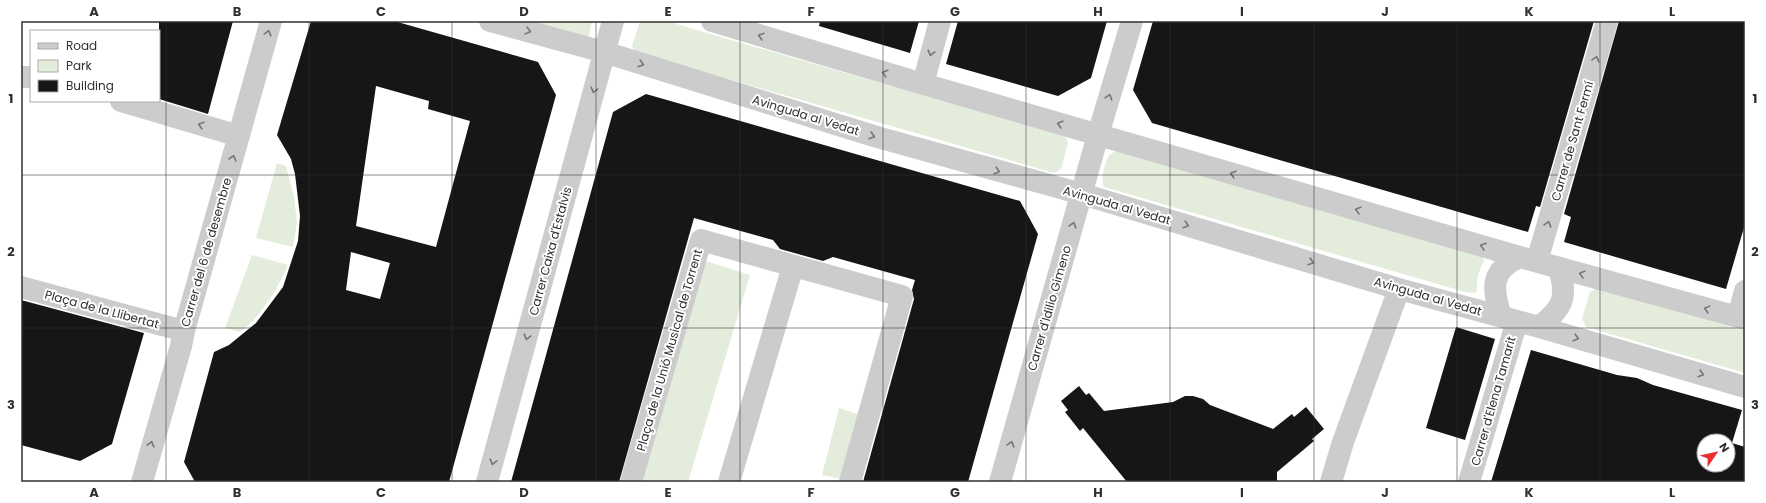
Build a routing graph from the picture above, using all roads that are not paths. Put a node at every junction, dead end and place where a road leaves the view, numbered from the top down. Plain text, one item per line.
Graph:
1 (271, 21) edge
2 (490, 21) edge
3 (613, 21) edge
4 (713, 21) edge
5 (940, 21) edge
6 (1132, 21) edge
7 (1607, 21) edge
8 (604, 52) junction
9 (923, 84) junction
10 (124, 102) edge
11 (1098, 135) junction
12 (239, 136) junction
13 (1082, 194) junction
14 (1529, 259) junction
15 (793, 266) junction
16 (1559, 268) junction
17 (21, 287) edge
18 (1399, 289) junction
19 (1745, 291) edge
20 (1741, 318) edge
21 (1509, 319) junction
22 (1539, 327) junction
23 (184, 331) junction
24 (1745, 387) edge
25 (142, 482) edge
26 (487, 482) edge
27 (632, 482) edge
28 (729, 482) edge
29 (850, 482) edge
30 (1000, 482) edge
31 (1331, 482) edge
32 (1469, 482) edge

12 -> 1 street, Carrer del 6 de desembre
2 -> 8 street, Avinguda al Vedat
3 - 8 street, Carrer Caixa d'Estalvis
9 -> 4 street
5 -> 9 street
11 -> 6 street, Carrer d'Idilio Gimeno
14 -> 7 street, Carrer de Sant Fermí
8 -> 13 street, Avinguda al Vedat
8 -> 26 street, Carrer Caixa d'Estalvis
11 -> 9 street
12 -> 10 street
11 - 13 street, Carrer d'Idilio Gimeno
14 -> 11 street
23 -> 12 street, Carrer del 6 de desembre
13 -> 18 street, Avinguda al Vedat
30 -> 13 street, Carrer d'Idilio Gimeno
14 - 16 street
14 - 21 street
15 - 27 street, Plaça de la Unió Musical de Torrent
15 - 28 street
15 - 29 street, Plaça de la Unió Musical de Torrent
20 -> 16 street
16 - 22 street
17 - 23 street, Plaça de la Llibertat
18 - 21 street, Avinguda al Vedat
18 - 31 street
19 - 20 street
21 - 22 street, Avinguda al Vedat
21 - 32 street, Carrer d'Elena Tamarit
22 -> 24 street, Avinguda al Vedat
25 -> 23 street, Carrer del 6 de desembre

